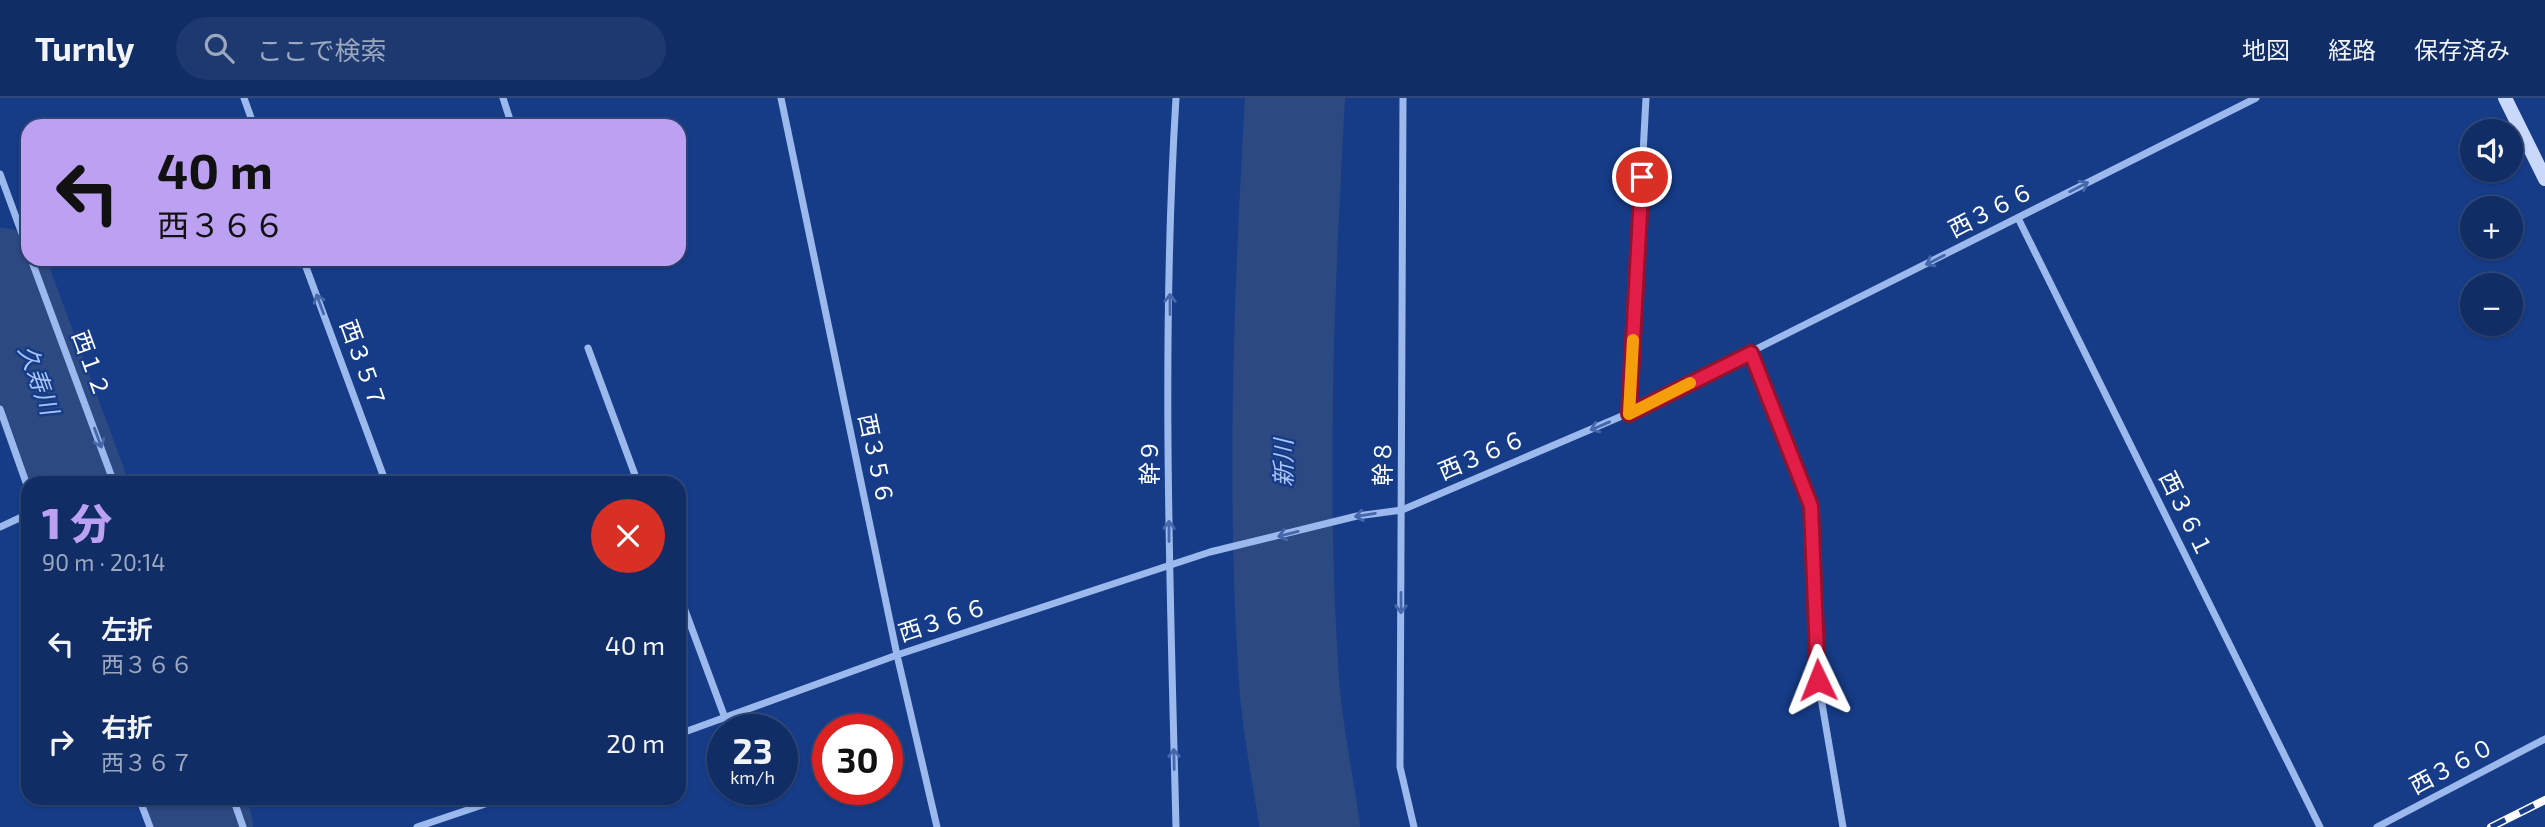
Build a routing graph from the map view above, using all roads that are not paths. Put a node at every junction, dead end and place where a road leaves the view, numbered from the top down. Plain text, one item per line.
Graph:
1 (244, 98) edge
2 (503, 98) edge
3 (781, 98) edge
4 (1176, 98) edge
5 (1403, 98) edge
6 (1646, 98) edge
7 (2256, 98) edge
8 (2505, 98) edge
9 (252, 119) edge
10 (510, 119) edge
11 (0, 174) edge
12 (2545, 179) edge
13 (2018, 218) junction
14 (21, 231) edge
15 (35, 266) edge
16 (306, 266) edge
17 (588, 348) dead end
18 (1751, 353) junction
19 (0, 409) edge
20 (1629, 414) junction
21 (24, 476) edge
22 (111, 476) edge
23 (383, 476) edge
24 (635, 476) edge
25 (1402, 510) junction
26 (21, 517) edge
27 (0, 527) edge
28 (1169, 565) junction
29 (686, 613) edge
30 (897, 655) junction
31 (724, 714) edge
32 (736, 714) edge
33 (707, 724) edge
34 (686, 732) edge
35 (2545, 739) edge
36 (142, 805) edge
37 (235, 805) edge
38 (481, 805) edge
39 (150, 827) edge
40 (243, 827) edge
41 (417, 827) edge
42 (937, 827) edge
43 (1176, 827) edge
44 (1414, 827) edge
45 (1843, 827) edge
46 (2320, 827) edge
47 (2377, 827) edge

1 - 9 street
2 - 10 street
3 - 30 street, 西３５６
28 -> 4 street, 幹９
5 - 25 street, 幹８
6 - 20 street
13 -> 7 street, 西３６６
8 - 12 street
11 - 14 street
13 -> 18 street, 西３６６
13 - 46 street, 西３６１
15 -> 22 street, 西１２
23 -> 16 street, 西３５７
17 - 24 street
18 - 20 street, 西３６６
18 - 45 street
19 - 21 street
20 -> 25 street, 西３６６
25 -> 28 street, 西３６６
25 -> 44 street, 幹８
26 - 27 street
28 - 30 street, 西３６６
43 -> 28 street, 幹９
29 - 31 street
30 - 32 street, 西３６６
30 - 42 street, 西３５６
33 - 34 street, 西３６６
35 - 47 street, 西３６０
36 - 39 street
37 - 40 street
38 - 41 street

